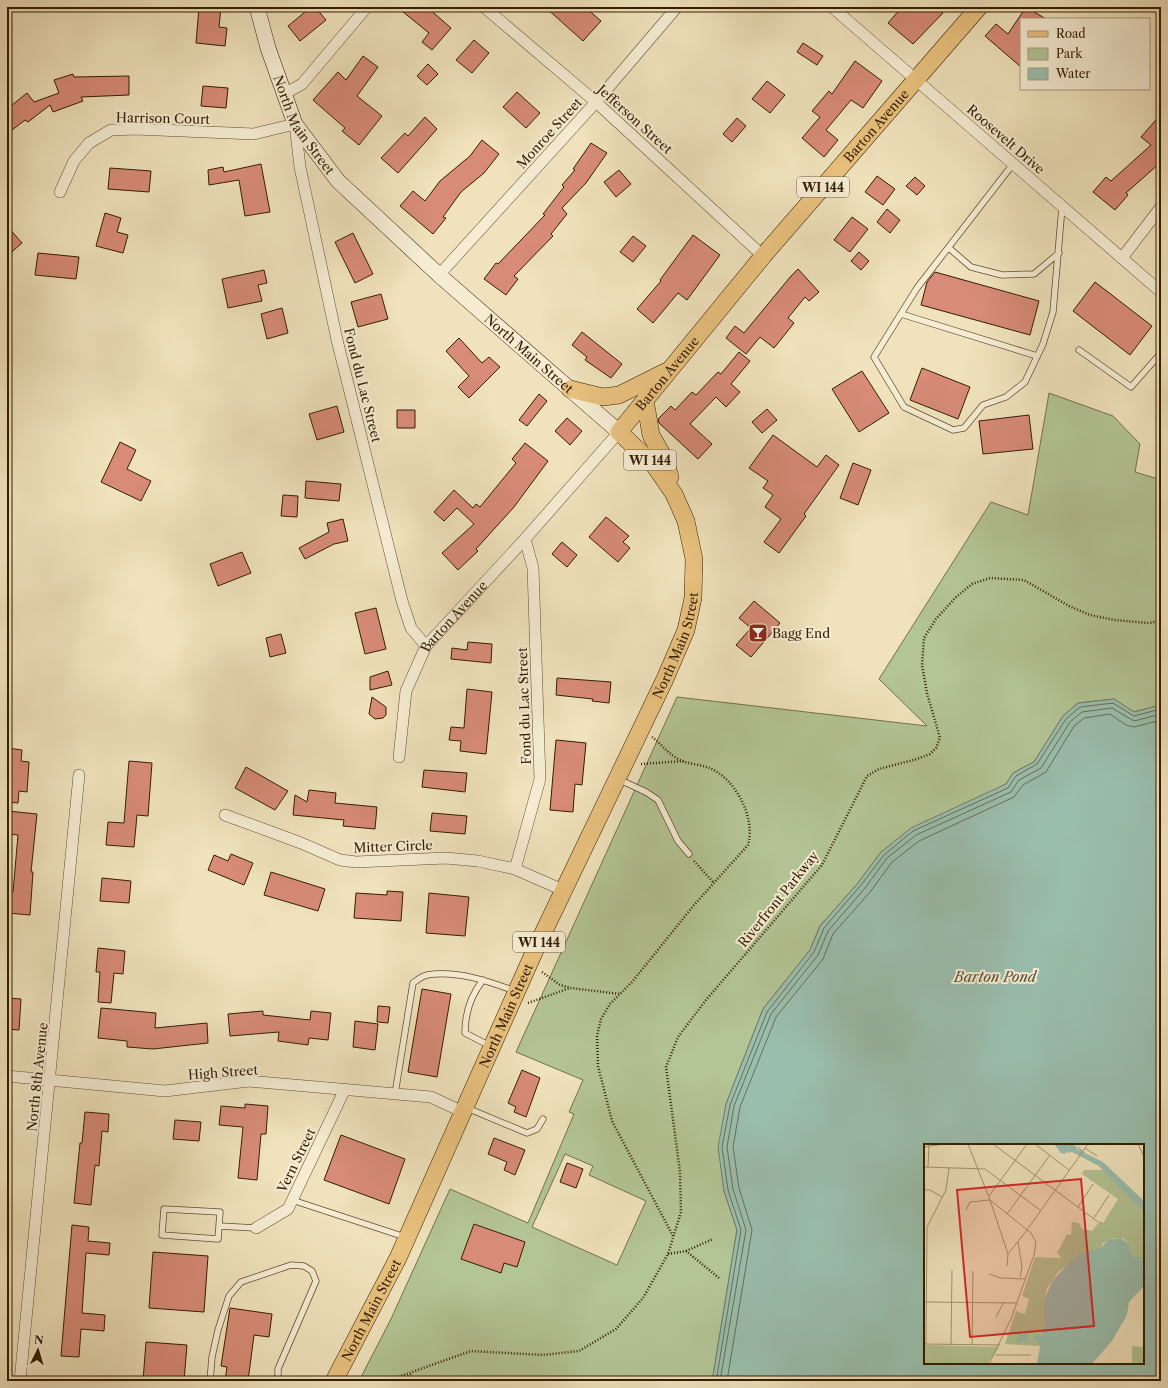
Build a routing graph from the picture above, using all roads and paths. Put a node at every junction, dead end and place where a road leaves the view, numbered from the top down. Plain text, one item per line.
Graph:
1 (257, 7) edge
2 (367, 7) edge
3 (484, 7) edge
4 (677, 7) edge
5 (832, 7) edge
6 (978, 7) edge
7 (915, 80) junction
8 (284, 94) junction
9 (596, 102) junction
10 (295, 124) junction
11 (1014, 164) junction
12 (60, 192) dead end
13 (1062, 206) junction
14 (1161, 207) edge
15 (948, 248) junction
16 (1059, 253) junction
17 (763, 256) junction
18 (1122, 258) junction
19 (439, 276) junction
20 (1161, 292) edge
21 (901, 314) junction
22 (1079, 350) dead end
23 (1161, 354) edge
24 (1037, 356) junction
25 (670, 369) junction
26 (570, 389) junction
27 (645, 400) junction
28 (619, 432) junction
29 (674, 494) junction
30 (525, 539) junction
31 (1161, 621) edge
32 (426, 646) junction
33 (642, 728) junction
34 (399, 757) dead end
35 (684, 761) junction
36 (621, 772) junction
37 (79, 775) dead end
38 (224, 815) dead end
39 (689, 854) joint
40 (515, 869) junction
41 (714, 883) junction
42 (565, 891) junction
43 (530, 963) junction
44 (483, 980) junction
45 (571, 988) junction
46 (517, 992) junction
47 (620, 994) junction
48 (509, 1009) junction
49 (492, 1048) junction
50 (7, 1076) edge
51 (51, 1081) junction
52 (345, 1089) junction
53 (395, 1094) junction
54 (464, 1109) junction
55 (543, 1119) dead end
56 (292, 1200) junction
57 (219, 1226) junction
58 (256, 1228) joint
59 (673, 1237) junction
60 (407, 1238) junction
61 (713, 1239) dead end
62 (686, 1251) junction
63 (668, 1254) junction
64 (719, 1278) dead end
65 (411, 1373) junction
66 (20, 1381) edge
67 (210, 1381) edge
68 (278, 1381) edge
69 (334, 1381) edge
70 (387, 1381) edge
71 (404, 1381) edge

1 - 8 main road, North Main Street
2 - 8 street
3 - 9 street, Jefferson Street
4 - 9 street, Monroe Street
5 - 7 street, Roosevelt Drive
6 - 7 main road, Barton Avenue / WI 144
7 - 11 street, Roosevelt Drive
7 - 17 main road, Barton Avenue / WI 144
8 - 10 main road, North Main Street
9 - 17 street, Jefferson Street
9 - 19 street, Monroe Street
10 - 12 street, Harrison Court
10 - 19 main road, North Main Street
10 - 32 street, Fond du Lac Street
11 - 13 street, Roosevelt Drive
11 - 15 lane
13 - 16 lane
13 - 18 street, Roosevelt Drive
14 - 18 street
15 - 16 lane
15 - 21 lane
16 - 24 lane
17 - 25 main road, Barton Avenue / WI 144
18 - 20 street, Roosevelt Drive
19 - 26 main road, North Main Street
21 - 24 lane
21 - 24 lane
22 - 23 lane
25 - 26 main road
25 - 27 main road, Barton Avenue / WI 144
26 - 28 main road, North Main Street
27 - 28 main road, Barton Avenue / WI 144
27 - 29 main road
28 - 29 main road, North Main Street / WI 144
28 - 30 street, Barton Avenue
29 - 33 main road, North Main Street / WI 144
30 - 32 street, Barton Avenue
30 - 40 street, Fond du Lac Street
31 - 59 path, Riverfront Parkway
32 - 34 street, Barton Avenue
33 - 35 path
33 - 36 main road, North Main Street / WI 144
35 - 36 path
35 - 41 path
36 - 39 lane
36 - 42 main road, North Main Street / WI 144
37 - 51 street, North 8th Avenue
38 - 40 street, Mitter Circle
39 - 41 path
40 - 42 street, Mitter Circle
41 - 47 path
42 - 43 main road, North Main Street / WI 144
43 - 45 path
43 - 46 main road, North Main Street / WI 144
44 - 46 lane
44 - 49 lane
44 - 53 lane
45 - 47 path
45 - 48 path
46 - 48 main road, North Main Street / WI 144
47 - 59 path
48 - 49 main road, North Main Street / WI 144
49 - 54 main road, North Main Street / WI 144
50 - 51 street, High Street
51 - 52 street, High Street
51 - 66 street, North 8th Avenue
52 - 53 street, High Street
52 - 56 street, Vern Street
53 - 54 street, High Street
54 - 55 lane
54 - 60 main road, North Main Street / WI 144
56 - 58 street, Vern Street
56 - 60 lane
57 - 57 lane
57 - 58 lane
59 - 63 path, Riverfront Parkway
60 - 69 main road, North Main Street / WI 144
61 - 62 path
62 - 63 path
62 - 64 path
63 - 65 path, Riverfront Parkway
65 - 70 path, Riverfront Parkway
65 - 71 path, Riverfront Parkway
67 - 68 lane

